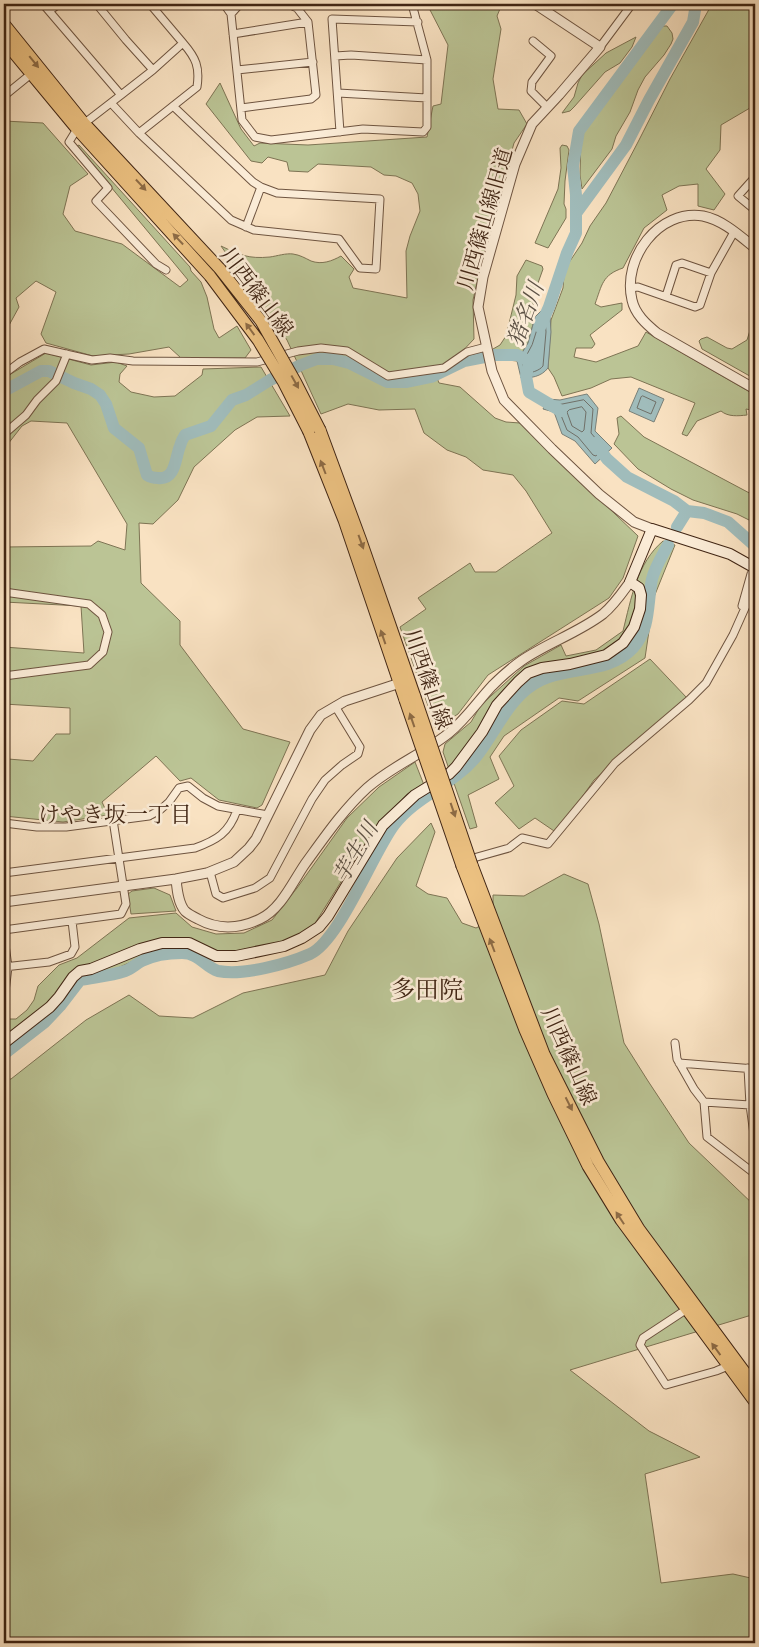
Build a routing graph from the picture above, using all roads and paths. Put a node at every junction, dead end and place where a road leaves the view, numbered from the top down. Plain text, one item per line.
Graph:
1 (43, 4) edge
2 (59, 4) edge
3 (107, 4) edge
4 (150, 4) edge
5 (224, 4) edge
6 (240, 4) edge
7 (288, 4) edge
8 (412, 4) edge
9 (632, 4) edge
10 (98, 5) edge
11 (540, 5) edge
12 (49, 11) junction
13 (232, 14) junction
14 (308, 22) junction
15 (418, 22) junction
16 (4, 24) edge
17 (234, 34) junction
18 (4, 40) edge
19 (533, 41) dead end
20 (183, 43) junction
21 (600, 47) junction
22 (335, 56) junction
23 (427, 60) junction
24 (313, 62) junction
25 (153, 70) junction
26 (237, 70) junction
27 (31, 74) junction
28 (338, 93) junction
29 (121, 95) junction
30 (4, 96) edge
31 (427, 98) junction
32 (111, 103) junction
33 (173, 106) junction
34 (547, 107) junction
35 (241, 108) junction
36 (80, 126) junction
37 (340, 132) junction
38 (139, 133) junction
39 (755, 177) edge
40 (261, 188) junction
41 (755, 210) edge
42 (246, 227) junction
43 (734, 232) junction
44 (755, 248) edge
45 (166, 270) dead end
46 (711, 273) junction
47 (630, 288) junction
48 (666, 296) junction
49 (488, 353) junction
50 (66, 356) junction
51 (4, 374) edge
52 (755, 390) edge
53 (4, 434) edge
54 (652, 529) junction
55 (755, 568) edge
56 (630, 582) junction
57 (4, 592) edge
58 (755, 593) edge
59 (733, 635) junction
60 (4, 676) edge
61 (404, 682) junction
62 (335, 706) junction
63 (237, 810) junction
64 (268, 815) junction
65 (113, 820) junction
66 (4, 823) edge
67 (120, 857) junction
68 (468, 863) junction
69 (210, 872) junction
70 (4, 874) edge
71 (176, 879) junction
72 (123, 885) junction
73 (4, 902) edge
74 (72, 921) junction
75 (4, 930) edge
76 (4, 938) edge
77 (6, 967) edge
78 (4, 1000) edge
79 (4, 1043) edge
80 (675, 1043) dead end
81 (679, 1063) junction
82 (752, 1068) edge
83 (704, 1102) junction
84 (750, 1105) junction
85 (755, 1142) edge
86 (755, 1174) edge
87 (687, 1309) junction
88 (728, 1366) junction
89 (755, 1386) edge
90 (755, 1402) edge

1 - 12 street
2 - 12 street
3 - 10 street
4 - 20 street
5 - 13 street
6 - 13 street
7 - 14 street
8 - 15 street
9 - 21 street, 川西篠山線旧道
10 - 25 street
11 - 21 street
12 - 29 street
13 - 17 street
14 - 17 street
14 - 24 street
15 - 22 street
15 - 23 street
16 -> 36 main road, 川西篠山線
17 - 26 street
18 - 27 main road, 川西篠山線
19 - 34 street
20 - 25 street
20 - 33 street
21 - 34 street, 川西篠山線旧道
22 - 23 street
22 - 28 street
23 - 31 street
24 - 26 street
24 - 35 street
25 - 29 street
26 - 35 street
27 - 30 street
27 - 36 main road, 川西篠山線
28 - 31 street
28 - 37 street
29 - 32 street
31 - 37 street
32 - 36 street
32 - 38 street
33 - 38 street
33 - 40 street
34 - 49 street, 川西篠山線旧道
35 - 37 street
36 - 45 street
36 - 61 main road, 川西篠山線, bridge
38 - 42 street
39 - 41 street
40 - 42 street
40 - 42 street
43 - 44 street
43 - 46 street
43 - 47 street
46 - 48 street
46 - 48 street
47 - 48 street
47 - 52 street
49 - 50 street
49 - 54 street, 川西篠山線旧道
50 - 51 street
50 - 53 street
54 - 55 main road
54 - 56 main road
55 - 59 street
56 - 71 street
56 - 79 main road
57 - 60 street
58 - 59 street
59 - 68 street
61 - 62 street
61 - 68 main road, 川西篠山線, bridge
62 - 64 street
62 - 69 street
63 - 64 street
63 - 65 street
63 - 67 street
64 - 69 street
65 - 66 street
65 - 67 street
67 - 70 street
67 - 72 street
87 -> 68 main road, 川西篠山線
68 -> 89 main road, 川西篠山線
69 - 71 street
71 - 72 street
72 - 73 street
72 - 74 street
74 - 75 street
74 - 77 street
76 - 77 street
77 - 78 street
80 - 81 street
81 - 82 street
81 - 83 street
82 - 84 street
83 - 84 street
83 - 86 street
84 - 85 street
88 -> 87 main road, 川西篠山線
87 - 88 street
88 - 90 main road, 川西篠山線

